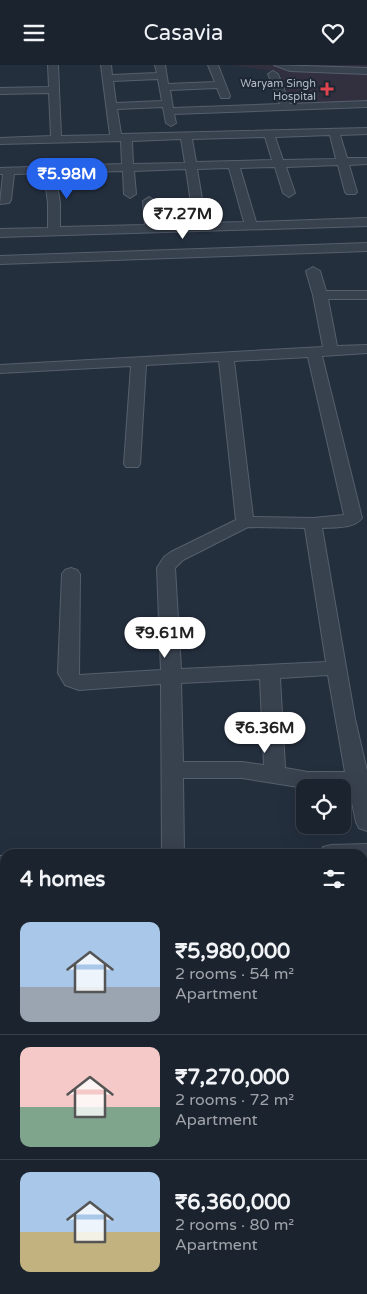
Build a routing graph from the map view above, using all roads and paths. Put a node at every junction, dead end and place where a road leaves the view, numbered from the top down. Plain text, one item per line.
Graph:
1 (53, 65) edge
2 (106, 65) edge
3 (160, 65) edge
4 (213, 65) edge
5 (279, 65) edge
6 (320, 65) edge
7 (296, 66) edge
8 (367, 67) edge
9 (367, 71) edge
10 (273, 74) dead end
11 (161, 76) junction
12 (108, 78) junction
13 (221, 85) junction
14 (164, 87) junction
15 (0, 91) edge
16 (54, 91) junction
17 (367, 104) edge
18 (112, 106) junction
19 (168, 107) junction
20 (284, 108) junction
21 (230, 109) junction
22 (367, 131) edge
23 (334, 132) junction
24 (292, 133) junction
25 (269, 134) junction
26 (180, 137) junction
27 (121, 138) junction
28 (56, 139) junction
29 (0, 141) edge
30 (367, 161) edge
31 (343, 162) junction
32 (279, 164) junction
33 (234, 165) junction
34 (190, 167) junction
35 (129, 169) junction
36 (49, 170) junction
37 (4, 171) edge
38 (351, 192) dead end
39 (289, 193) dead end
40 (130, 194) dead end
41 (0, 200) edge
42 (149, 201) dead end
43 (367, 223) edge
44 (251, 226) junction
45 (201, 227) junction
46 (152, 229) junction
47 (54, 232) junction
48 (0, 233) edge
49 (367, 247) edge
50 (0, 260) edge
51 (313, 271) dead end
52 (320, 295) junction
53 (367, 295) edge
54 (367, 349) edge
55 (314, 351) junction
56 (331, 351) junction
57 (226, 356) junction
58 (139, 361) junction
59 (0, 369) edge
60 (132, 464) dead end
61 (245, 522) junction
62 (313, 523) junction
63 (71, 574) dead end
64 (336, 668) junction
65 (270, 671) junction
66 (171, 676) junction
67 (172, 770) junction
68 (275, 775) junction
69 (358, 780) junction
70 (367, 822) edge
71 (173, 849) edge

1 - 16 street
2 - 12 street
3 - 11 street
4 - 13 street
5 - 7 street
6 - 8 street
7 - 9 street
10 - 20 street
11 - 12 street
11 - 14 street
12 - 18 street
13 - 14 street
13 - 21 street
14 - 19 street
15 - 16 street
16 - 28 street
17 - 20 street
18 - 19 street
18 - 27 street
19 - 21 street
19 - 26 street
20 - 21 street
20 - 24 street
22 - 23 street
23 - 24 street
23 - 31 street
24 - 25 street
25 - 26 street
25 - 32 street
26 - 27 street
26 - 34 street
27 - 28 street
27 - 35 street
28 - 29 street
30 - 31 street
31 - 32 street
31 - 38 street
32 - 33 street
32 - 39 street
33 - 34 street
33 - 44 street
34 - 35 street
34 - 45 street
35 - 36 street
35 - 40 street
36 - 37 street
36 - 47 street
37 - 41 street
42 - 46 street
43 - 44 street
44 - 45 street
45 - 46 street
46 - 47 street
47 - 48 street
49 - 50 street
51 - 52 street
52 - 53 street
52 - 56 street
54 - 56 street
55 - 56 street
55 - 57 street
55 - 62 street
57 - 58 street
57 - 61 street
58 - 59 street
58 - 60 street
61 - 62 street
61 - 66 street
62 - 64 street
63 - 66 street
64 - 65 street
64 - 69 street
65 - 66 street
65 - 68 street
66 - 67 street
67 - 68 street
67 - 71 street
68 - 69 street
69 - 70 street

